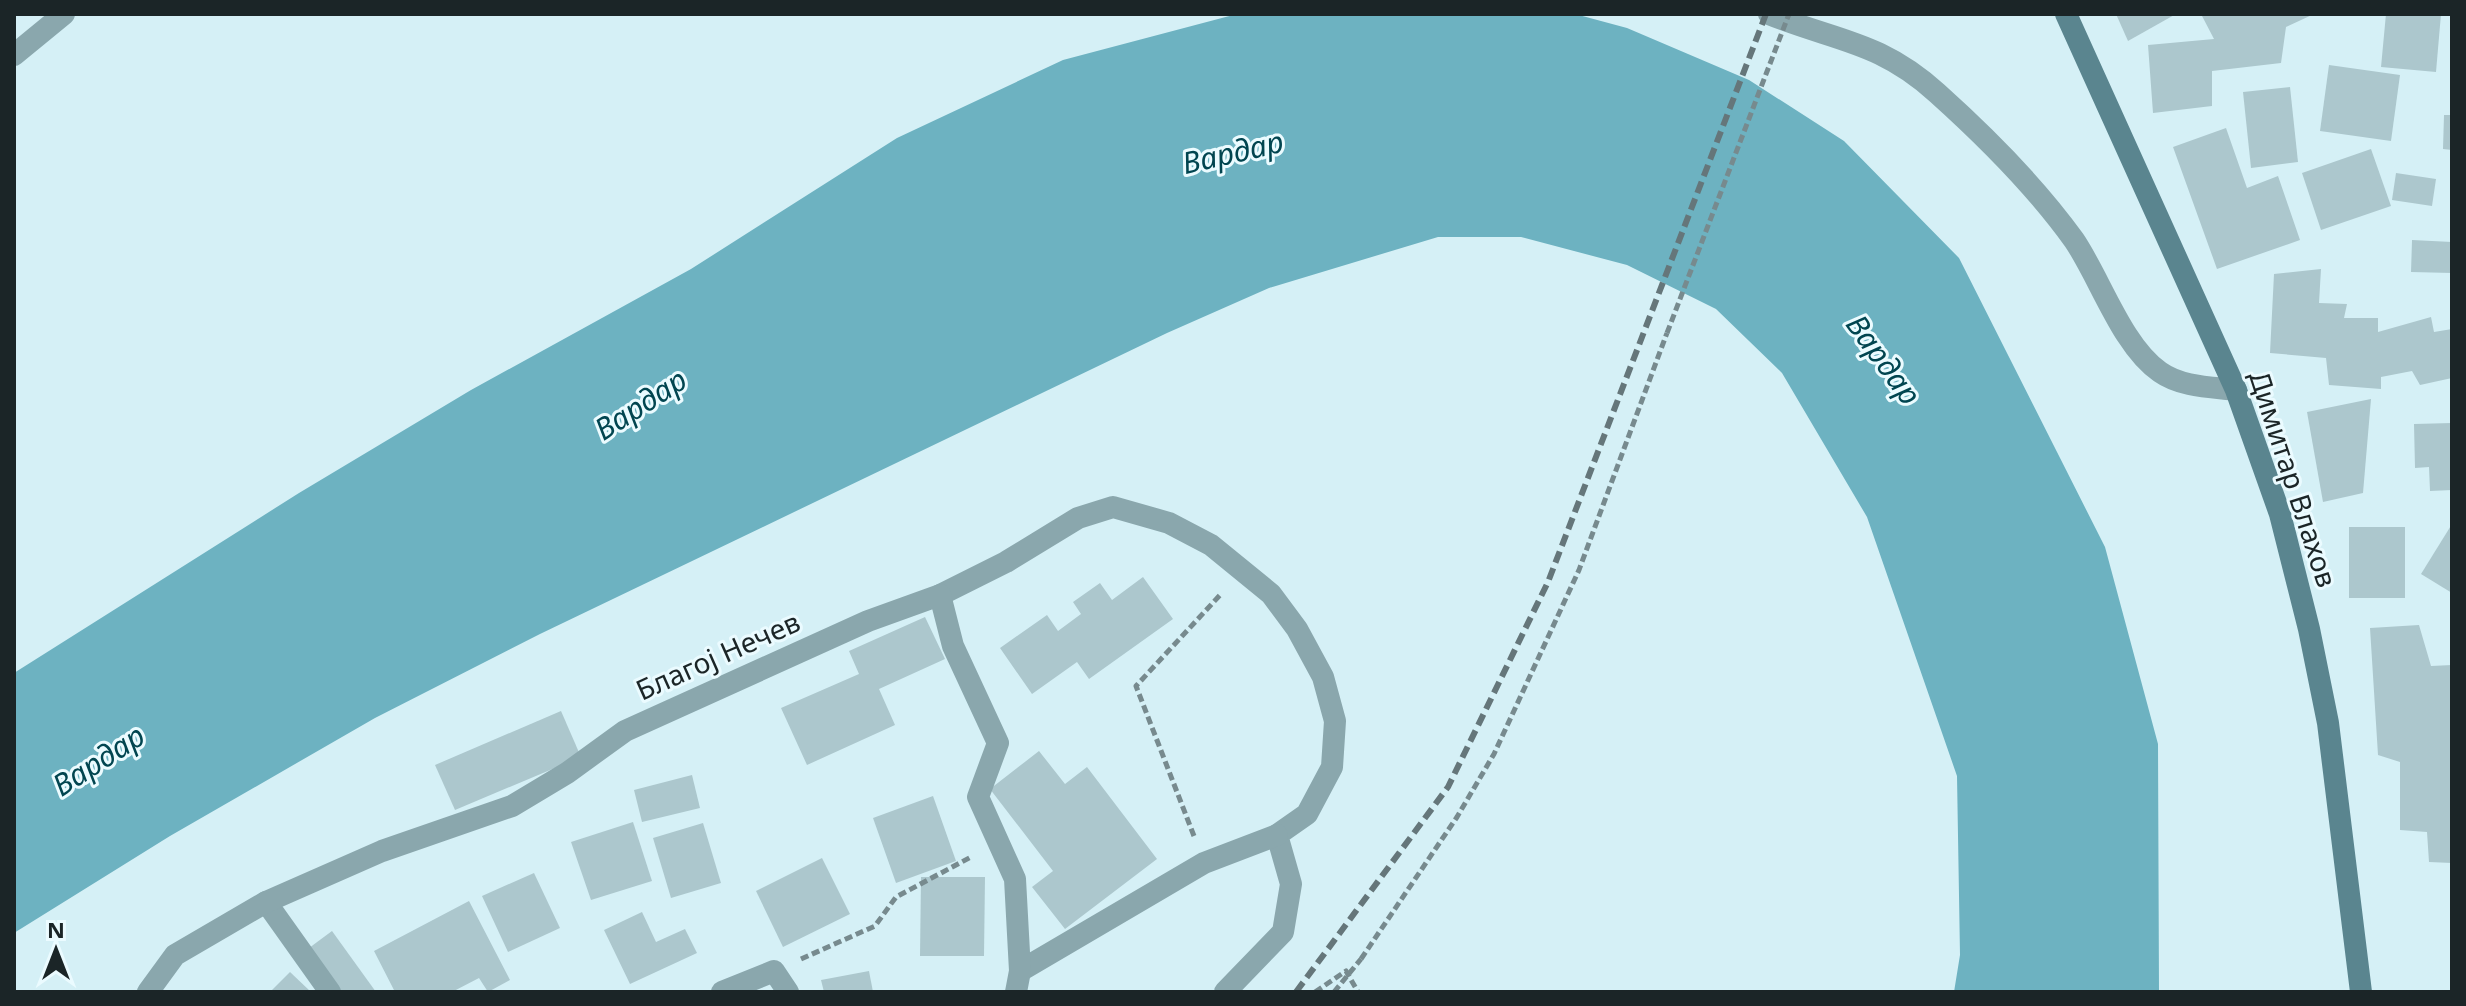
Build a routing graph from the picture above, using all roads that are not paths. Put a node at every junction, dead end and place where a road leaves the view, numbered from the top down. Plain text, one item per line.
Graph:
1 (64, 14) edge
2 (1769, 14) edge
3 (2066, 14) edge
4 (14, 55) edge
5 (2236, 390) junction
6 (940, 595) junction
7 (1277, 835) junction
8 (266, 902) junction
9 (1018, 982) edge
10 (148, 992) edge
11 (330, 992) edge
12 (722, 992) edge
13 (788, 992) edge
14 (1225, 992) edge
15 (2361, 992) edge

1 - 4 street
2 - 5 street
3 - 5 main road, Димитар Влахов
5 - 15 main road, Димитар Влахов
6 - 7 street, Благој Нечев
6 - 8 street, Благој Нечев
6 - 9 street
7 - 9 street, Благој Нечев
7 - 14 street
8 - 10 street, Благој Нечев
8 - 11 street
12 - 13 street

